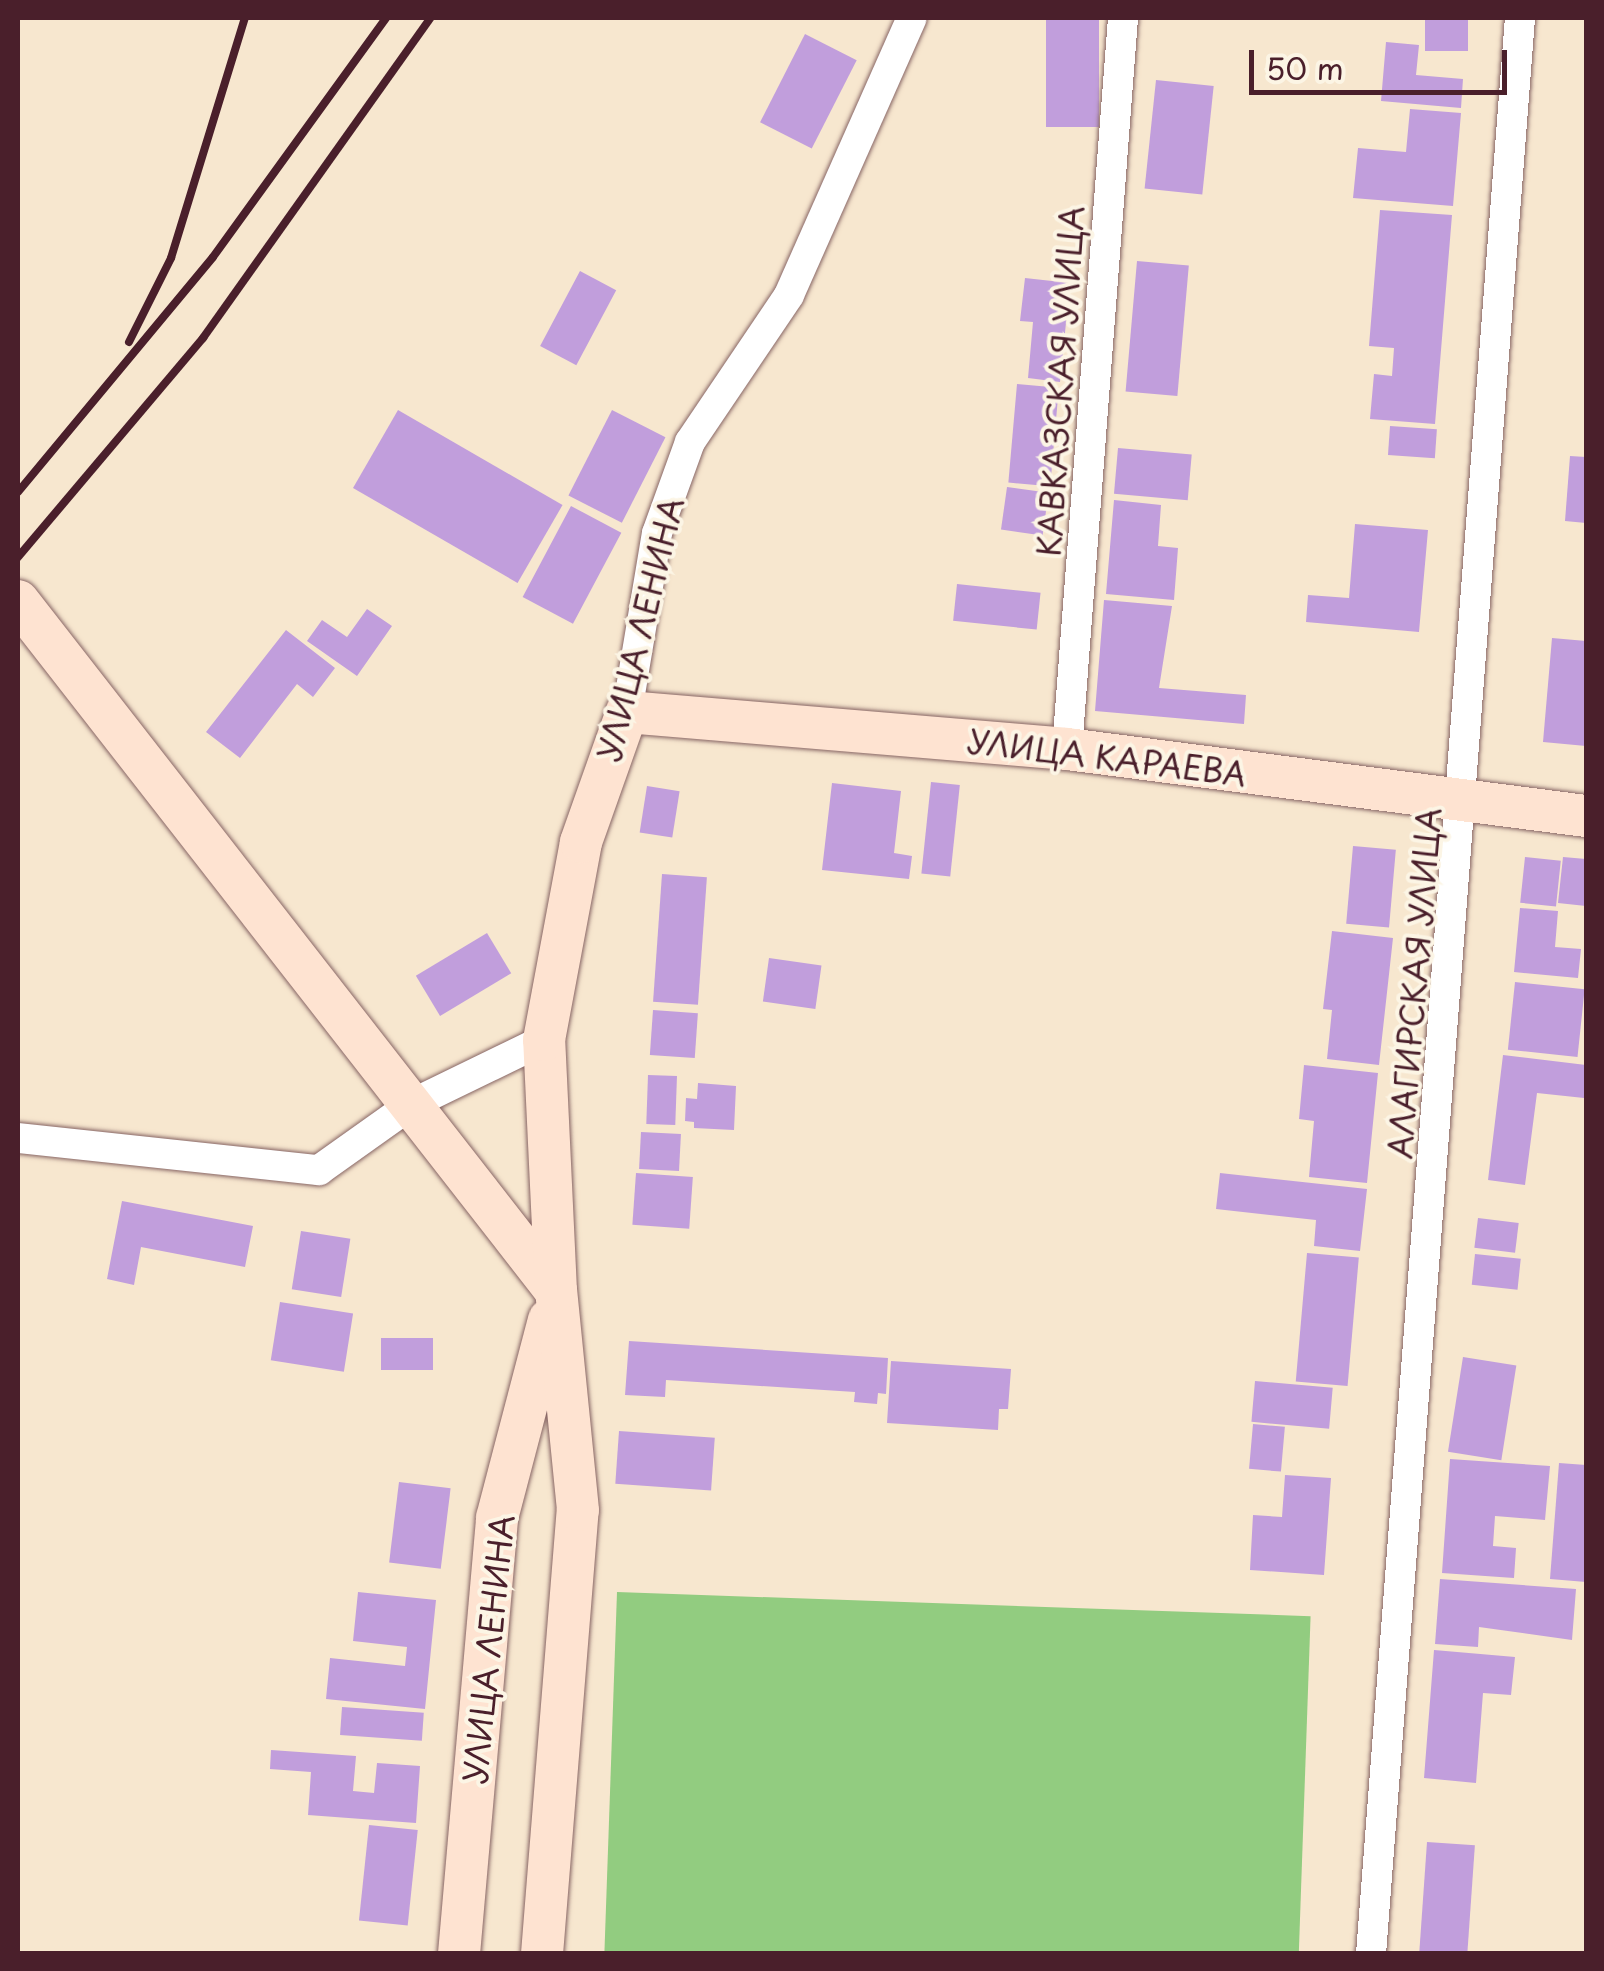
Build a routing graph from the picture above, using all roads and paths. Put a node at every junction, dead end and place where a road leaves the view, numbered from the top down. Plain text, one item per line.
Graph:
1 (912, 18) edge
2 (1123, 18) edge
3 (1520, 18) edge
4 (18, 601) edge
5 (627, 712) junction
6 (1066, 749) junction
7 (1464, 802) junction
8 (1586, 816) edge
9 (544, 1040) junction
10 (412, 1104) junction
11 (18, 1138) edge
12 (556, 1291) junction
13 (459, 1954) edge
14 (542, 1954) edge
15 (1371, 1954) edge

1 - 5 street, УЛИЦА ЛЕНИНА
2 - 6 street, КАВКАЗСКАЯ УЛИЦА
3 - 7 street, АЛАГИРСКАЯ УЛИЦА
4 - 10 street
5 - 6 street, УЛИЦА КАРАЕВА
5 - 9 street, УЛИЦА ЛЕНИНА
6 - 7 street, УЛИЦА КАРАЕВА
7 - 8 street, УЛИЦА КАРАЕВА
7 - 15 street, АЛАГИРСКАЯ УЛИЦА
9 - 10 street
9 - 12 street, УЛИЦА ЛЕНИНА
10 - 11 street
10 - 12 street
12 - 13 street, УЛИЦА ЛЕНИНА
12 - 14 street, УЛИЦА ЛЕНИНА

